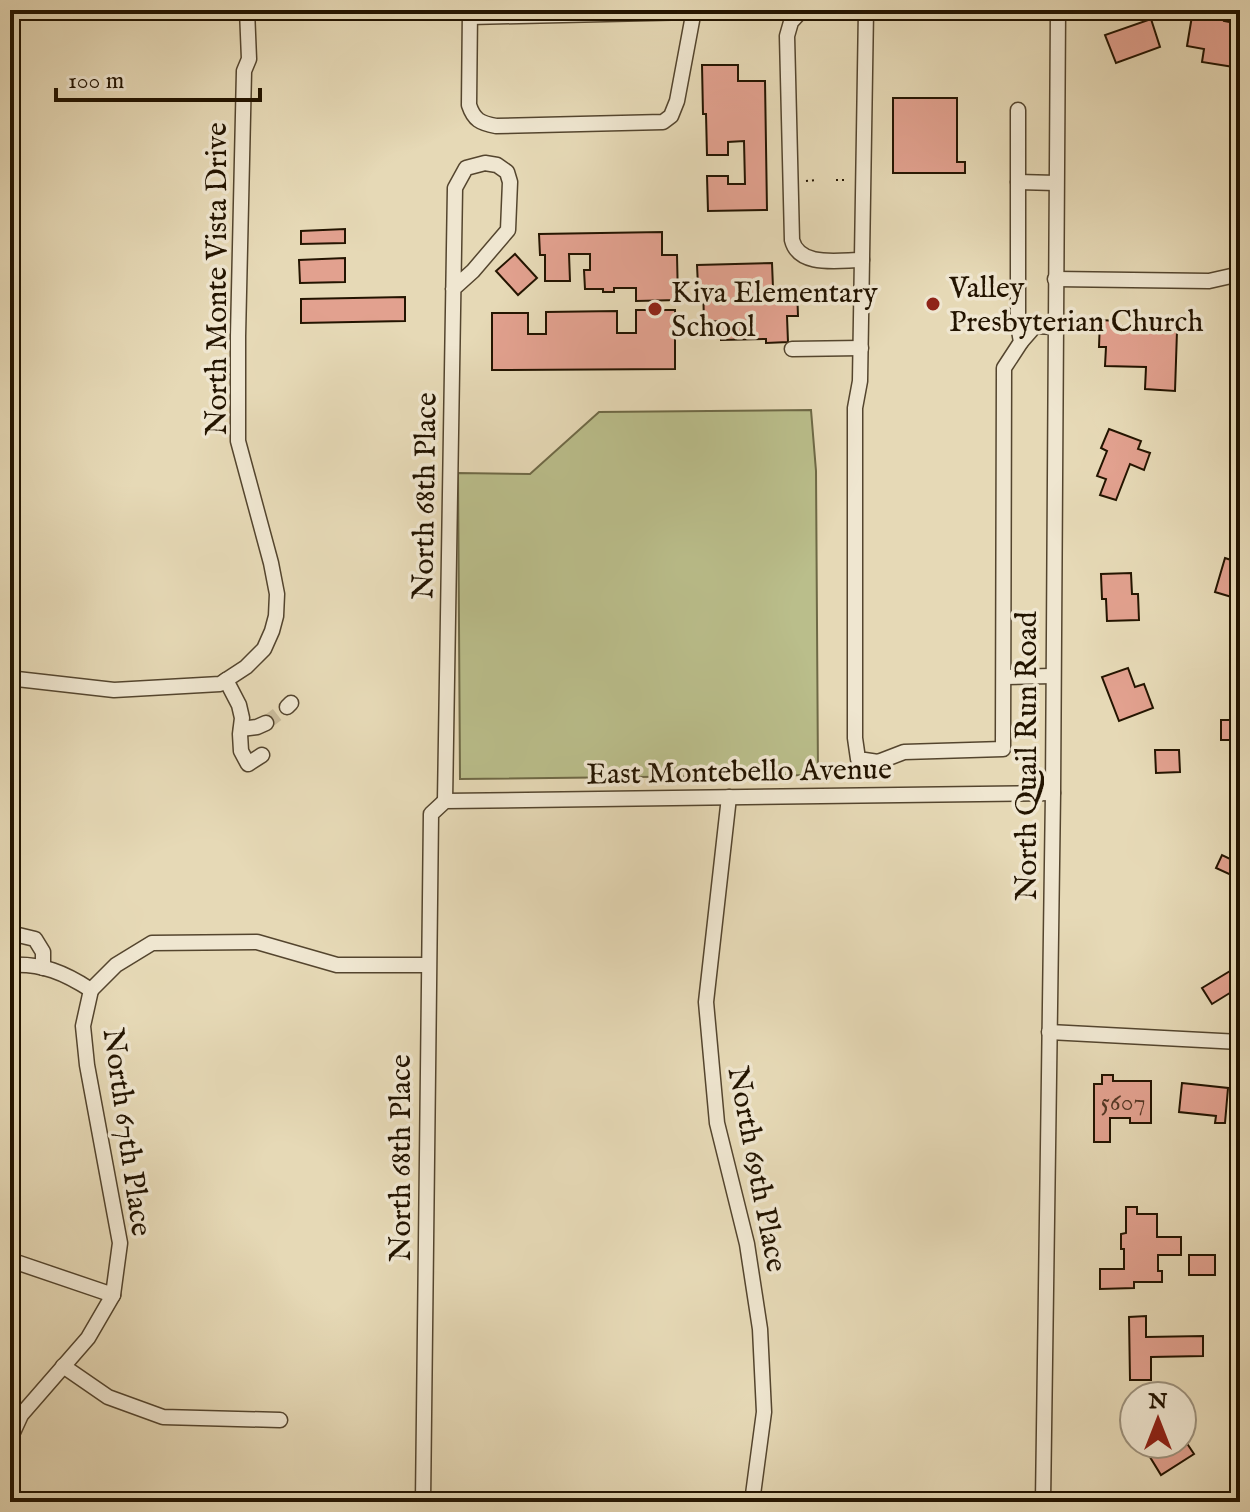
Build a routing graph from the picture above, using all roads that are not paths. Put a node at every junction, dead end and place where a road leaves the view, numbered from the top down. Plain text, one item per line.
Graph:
1 (247, 10) edge
2 (802, 10) edge
3 (866, 10) edge
4 (1058, 10) edge
5 (694, 11) edge
6 (470, 13) edge
7 (1018, 110) dead end
8 (1018, 182) junction
9 (1056, 183) junction
10 (862, 260) junction
11 (1240, 274) edge
12 (1055, 279) junction
13 (453, 289) junction
14 (1055, 327) junction
15 (1021, 342) junction
16 (861, 348) junction
17 (792, 349) dead end
18 (10, 676) edge
19 (1053, 676) junction
20 (1004, 677) junction
21 (226, 680) junction
22 (266, 723) tunnel mouth
23 (241, 729) junction
24 (262, 755) dead end
25 (1053, 793) junction
26 (729, 797) junction
27 (445, 801) junction
28 (10, 933) edge
29 (10, 965) edge
30 (428, 965) junction
31 (43, 968) junction
32 (91, 990) junction
33 (1049, 1032) junction
34 (1240, 1042) edge
35 (10, 1260) edge
36 (113, 1295) junction
37 (63, 1366) junction
38 (280, 1420) dead end
39 (10, 1439) edge
40 (423, 1502) edge
41 (752, 1502) edge
42 (1043, 1502) edge

1 - 21 street, North Monte Vista Drive
2 - 10 street
3 - 10 street
4 - 9 street, North Quail Run Road
5 - 6 street
5 - 6 street
7 - 8 street
8 - 9 street
8 - 15 street
9 - 12 street, North Quail Run Road
10 - 16 street
11 - 12 street
12 - 14 street, North Quail Run Road
13 - 13 street, North 68th Place
13 - 27 street, North 68th Place
14 - 15 street
14 - 19 street, North Quail Run Road
15 - 20 street
16 - 17 street
16 - 20 street
18 - 21 street
19 - 20 street
19 - 25 street, North Quail Run Road
21 - 23 street
22 - 23 street
23 - 24 street
25 - 26 street, East Montebello Avenue
25 - 33 street, North Quail Run Road
26 - 27 street, East Montebello Avenue
26 - 41 street, North 69th Place
27 - 30 street, North 68th Place
28 - 31 street
29 - 31 street
30 - 32 street
30 - 40 street, North 68th Place
31 - 32 street
32 - 36 street, North 67th Place
33 - 34 street
33 - 42 street, North Quail Run Road
35 - 36 street
36 - 37 street, North 67th Place
37 - 38 street
37 - 39 street, North 67th Place

